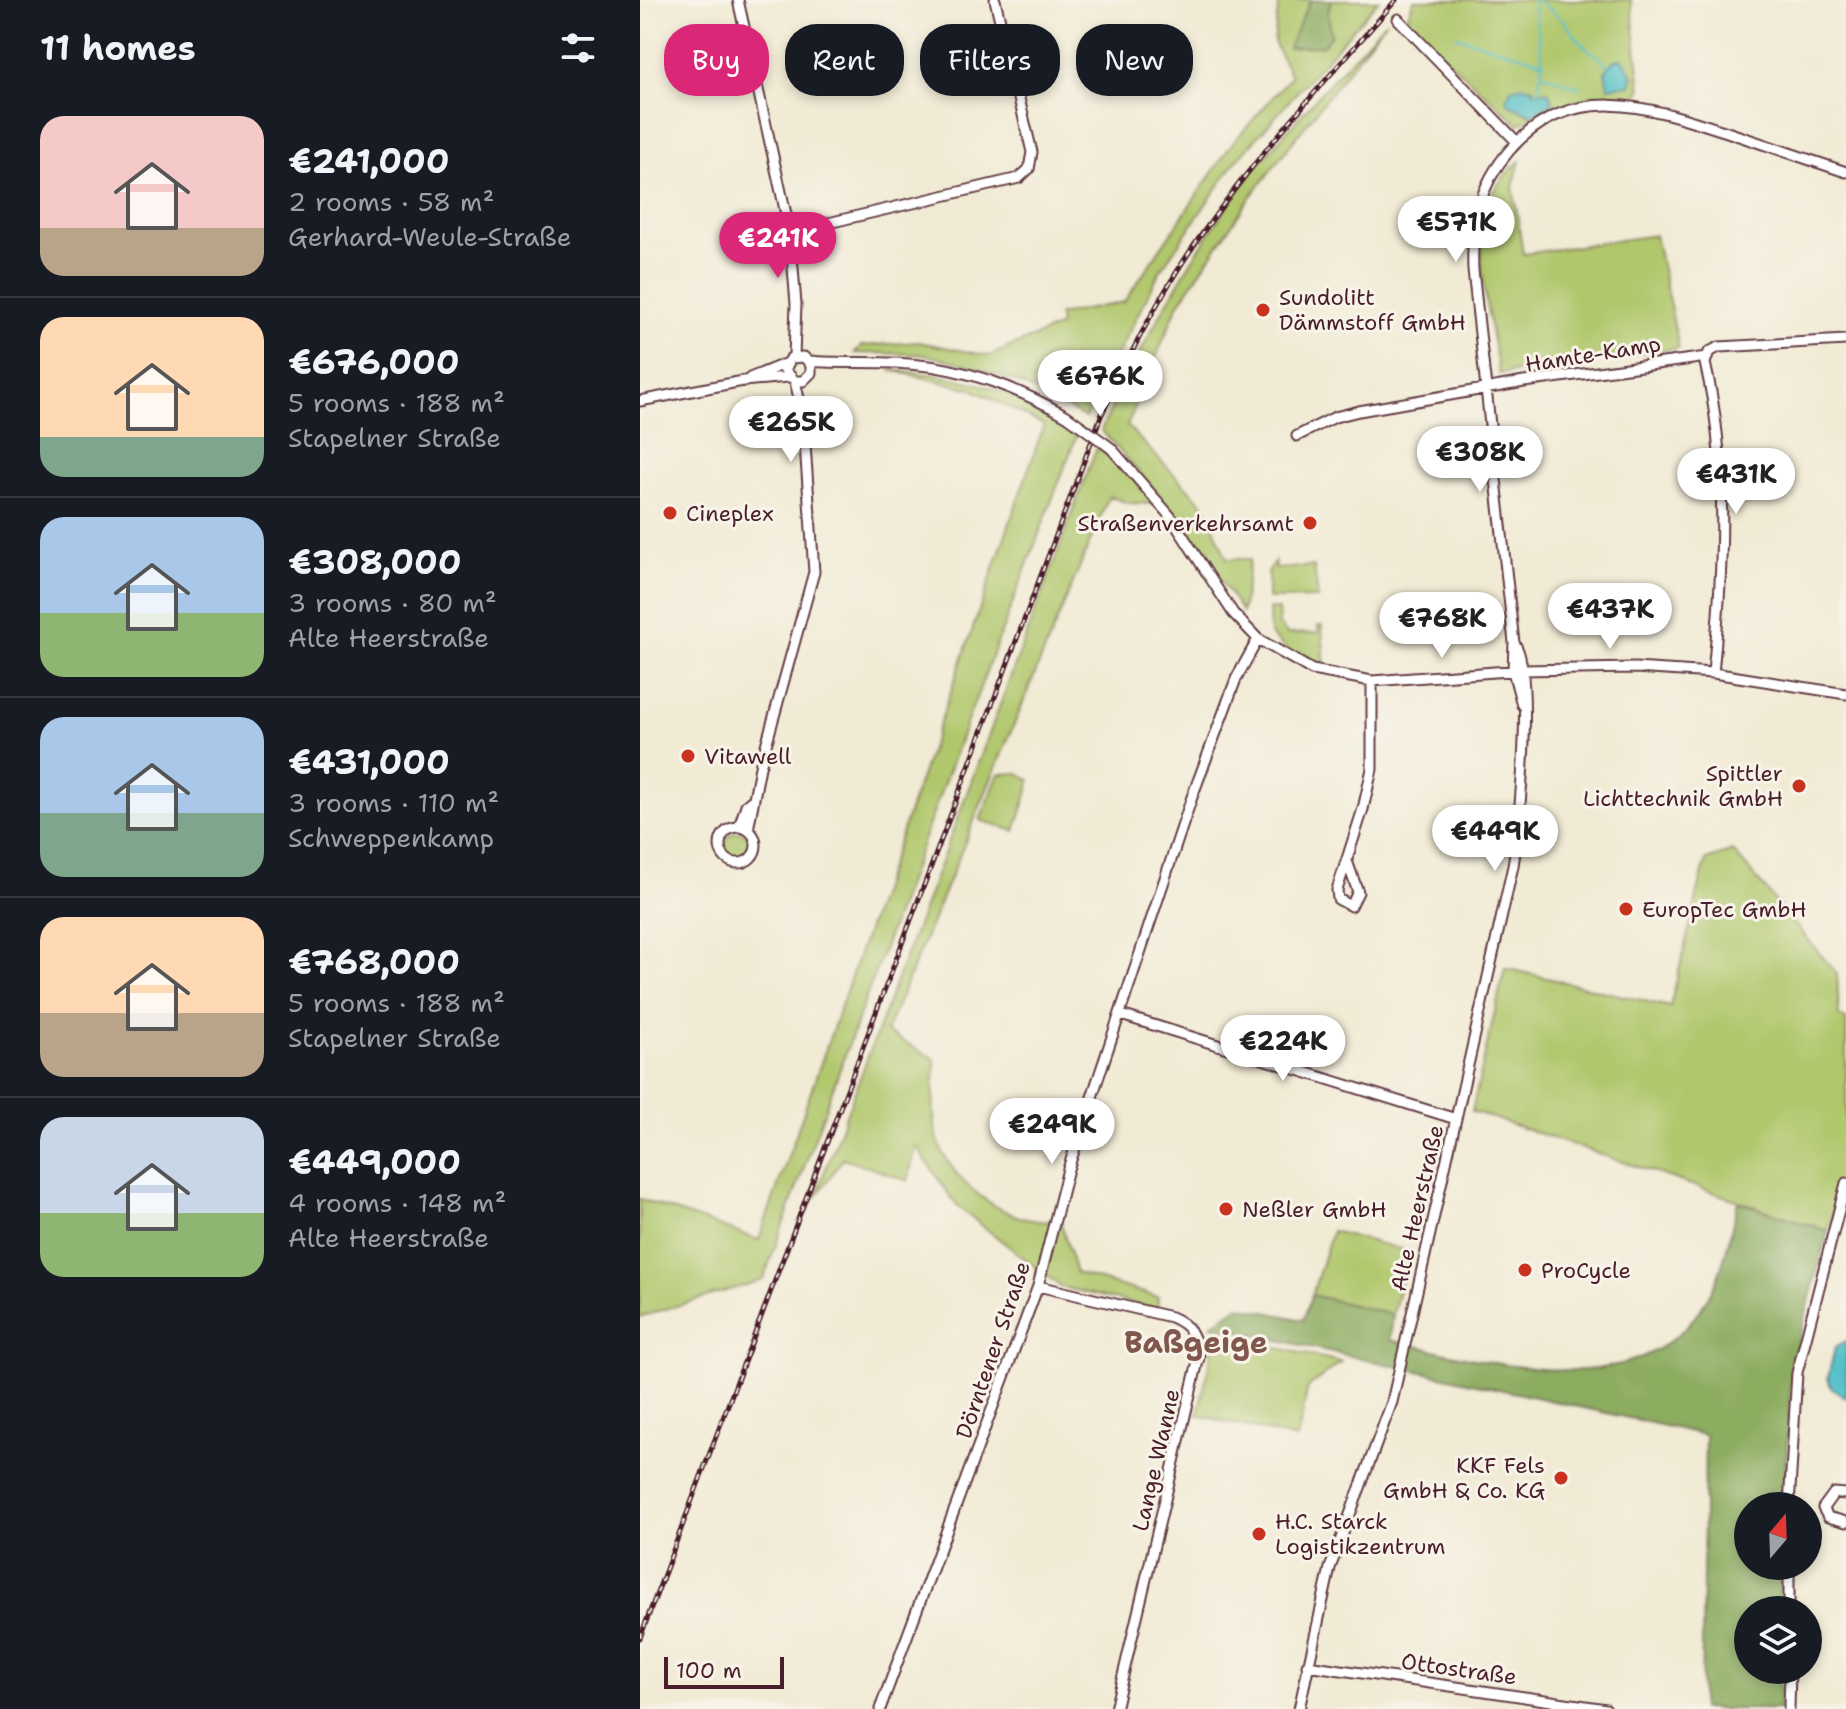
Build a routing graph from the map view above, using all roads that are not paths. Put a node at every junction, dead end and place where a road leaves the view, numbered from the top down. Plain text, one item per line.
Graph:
1 (738, 0) edge
2 (995, 0) edge
3 (1398, 19) dead end
4 (1517, 142) junction
5 (1846, 172) edge
6 (790, 232) junction
7 (1846, 340) edge
8 (1708, 355) junction
9 (798, 359) junction
10 (844, 364) junction
11 (811, 373) junction
12 (795, 380) junction
13 (743, 381) junction
14 (1485, 392) junction
15 (640, 401) edge
16 (1297, 436) dead end
17 (1258, 639) junction
18 (1518, 670) junction
19 (1713, 673) junction
20 (1372, 681) junction
21 (1846, 694) edge
22 (743, 828) dead end
23 (1347, 861) dead end
24 (1121, 1015) junction
25 (1456, 1119) junction
26 (1846, 1183) edge
27 (1038, 1286) junction
28 (1790, 1492) edge
29 (1846, 1494) edge
30 (1846, 1522) edge
31 (1307, 1665) junction
32 (1790, 1684) edge
33 (880, 1709) edge
34 (1115, 1709) edge
35 (1299, 1709) edge
36 (1606, 1709) edge
37 (1789, 1709) edge

1 - 6 street
2 - 6 street
3 - 4 street
4 - 5 street, Alte Heerstraße
4 - 14 street, Alte Heerstraße
6 - 9 street
7 - 8 street, Hamte-Kamp
8 - 14 street, Hamte-Kamp
8 - 19 street
9 - 10 street
9 - 11 street
9 - 12 street
9 - 13 street
10 - 11 street
10 - 17 street, bridge
11 - 12 street
12 - 13 street
12 - 22 street
13 - 15 street
14 - 16 street, Hamte-Kamp
14 - 18 street, Alte Heerstraße
17 - 20 street
17 - 24 street, Dörntener Straße
18 - 19 street
18 - 20 street
18 - 25 street, Alte Heerstraße
19 - 21 street
20 - 23 street
24 - 25 street
24 - 27 street, Dörntener Straße
25 - 31 street, Alte Heerstraße
26 - 28 street
27 - 33 street, Dörntener Straße
27 - 34 street, Lange Wanne
29 - 30 street
31 - 35 street, Alte Heerstraße
31 - 36 street, Ottostraße
32 - 37 street

